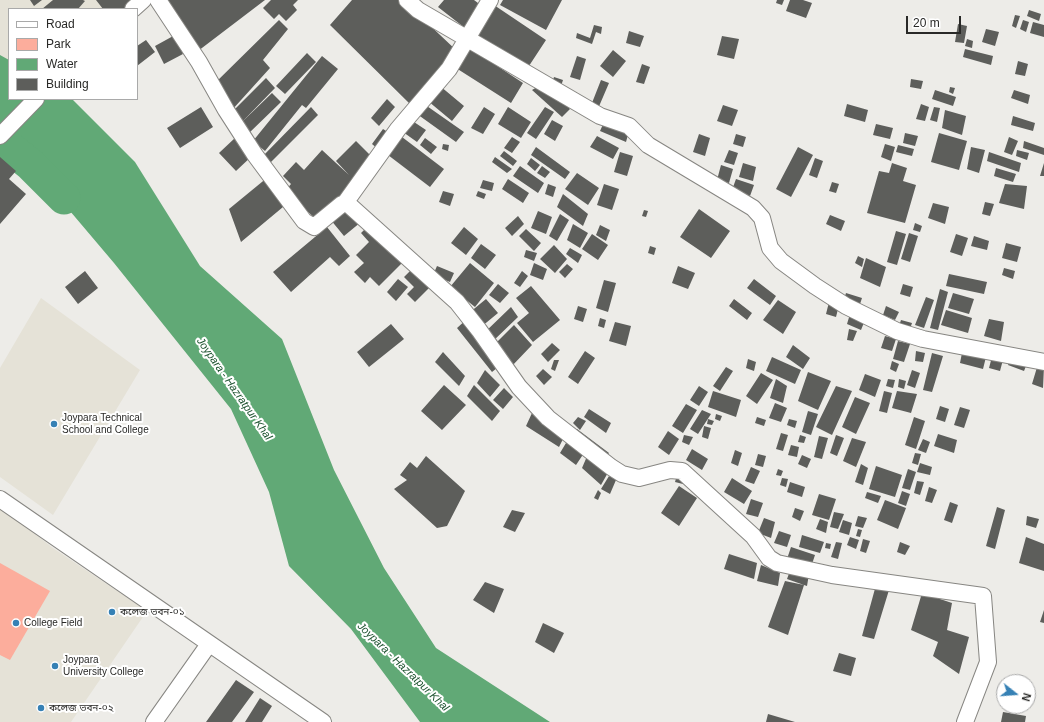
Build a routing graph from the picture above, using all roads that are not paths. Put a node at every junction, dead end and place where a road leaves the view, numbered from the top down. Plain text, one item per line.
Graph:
1 (143, 0) edge
2 (158, 0) edge
3 (407, 0) edge
4 (490, 0) edge
5 (134, 8) edge
6 (467, 39) junction
7 (35, 100) edge
8 (0, 136) edge
9 (345, 203) junction
10 (1044, 362) edge
11 (0, 499) edge
12 (209, 644) junction
13 (154, 722) edge
14 (323, 722) edge
15 (965, 722) edge

1 - 5 street
2 - 9 street
3 - 6 street
4 - 6 street
6 - 9 street
6 - 10 street
7 - 8 street
9 - 15 street
11 - 12 street
12 - 13 street
12 - 14 street

